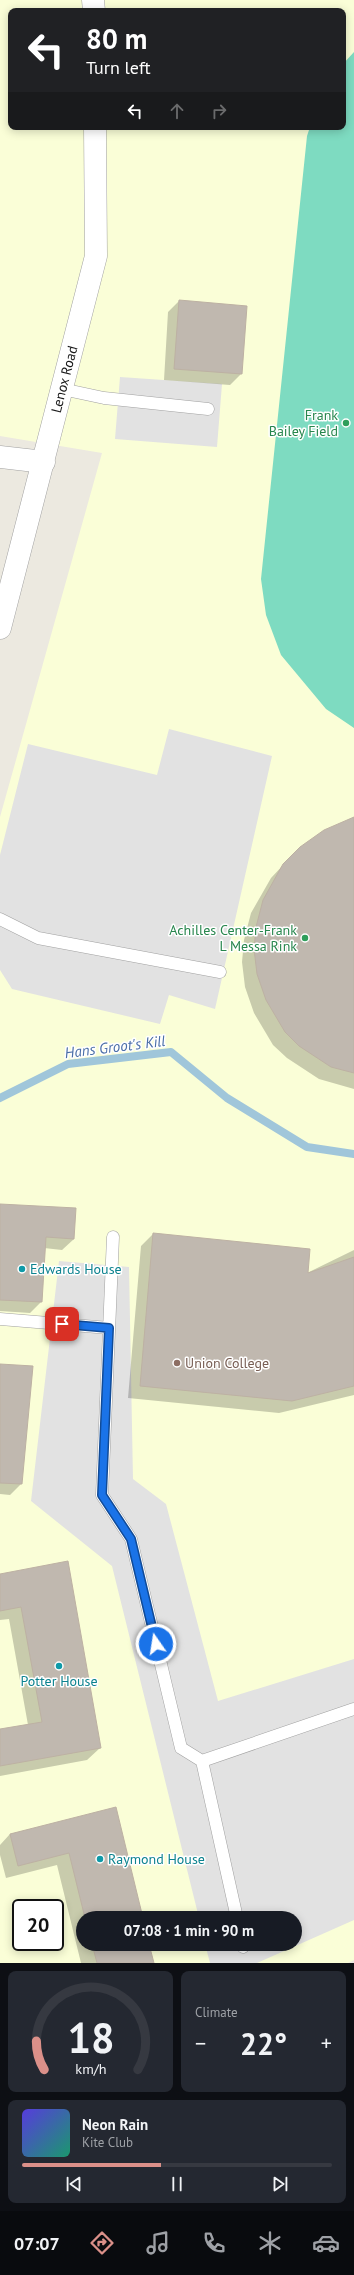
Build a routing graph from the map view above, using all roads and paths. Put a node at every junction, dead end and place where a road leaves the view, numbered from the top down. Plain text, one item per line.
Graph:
1 (95, 130) edge
2 (62, 389) junction
3 (208, 409) dead end
4 (0, 457) edge
5 (44, 462) junction
6 (0, 628) edge
7 (0, 919) edge
8 (220, 972) dead end
9 (113, 1237) dead end
10 (0, 1319) edge
11 (109, 1328) junction
12 (354, 1709) edge
13 (202, 1761) junction
14 (235, 1911) edge

1 - 2 street, Lenox Road
2 - 3 lane
2 - 5 street, Lenox Road
4 - 5 street
5 - 6 street, Lenox Road
7 - 8 lane
9 - 11 lane
10 - 11 lane
11 - 13 lane
12 - 13 lane
13 - 14 lane

